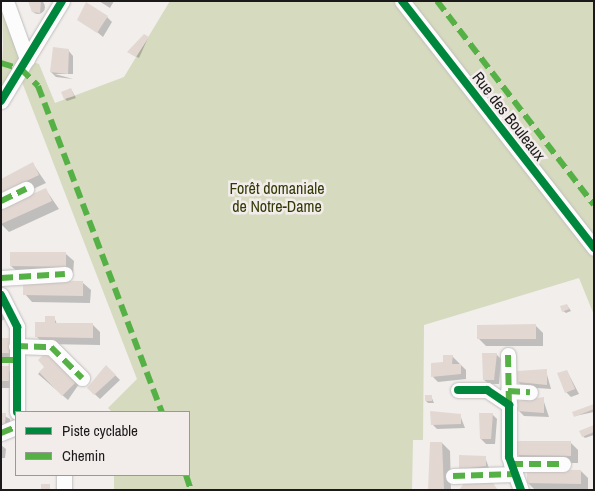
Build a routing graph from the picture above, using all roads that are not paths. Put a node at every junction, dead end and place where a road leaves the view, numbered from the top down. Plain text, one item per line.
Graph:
1 (6, 1) edge
2 (62, 1) edge
3 (402, 1) edge
4 (27, 59) junction
5 (1, 101) edge
6 (26, 189) dead end
7 (1, 201) edge
8 (594, 248) edge
9 (66, 274) dead end
10 (1, 278) edge
11 (1, 295) edge
12 (508, 355) dead end
13 (11, 356) edge
14 (82, 378) dead end
15 (458, 390) dead end
16 (530, 392) dead end
17 (509, 398) junction
18 (17, 411) edge
19 (15, 427) edge
20 (1, 433) edge
21 (563, 464) dead end
22 (513, 469) junction
23 (64, 476) edge
24 (453, 476) dead end
25 (64, 490) edge
26 (521, 490) edge

1 - 4 street
2 - 4 street
3 - 8 street, Rue des Bouleaux
4 - 5 street
6 - 7 street
9 - 10 street
11 - 13 street
12 - 17 street
13 - 14 street
13 - 18 street
15 - 17 street
16 - 17 street
17 - 22 street
19 - 20 street
21 - 22 street
22 - 24 street
22 - 26 street
23 - 25 street

